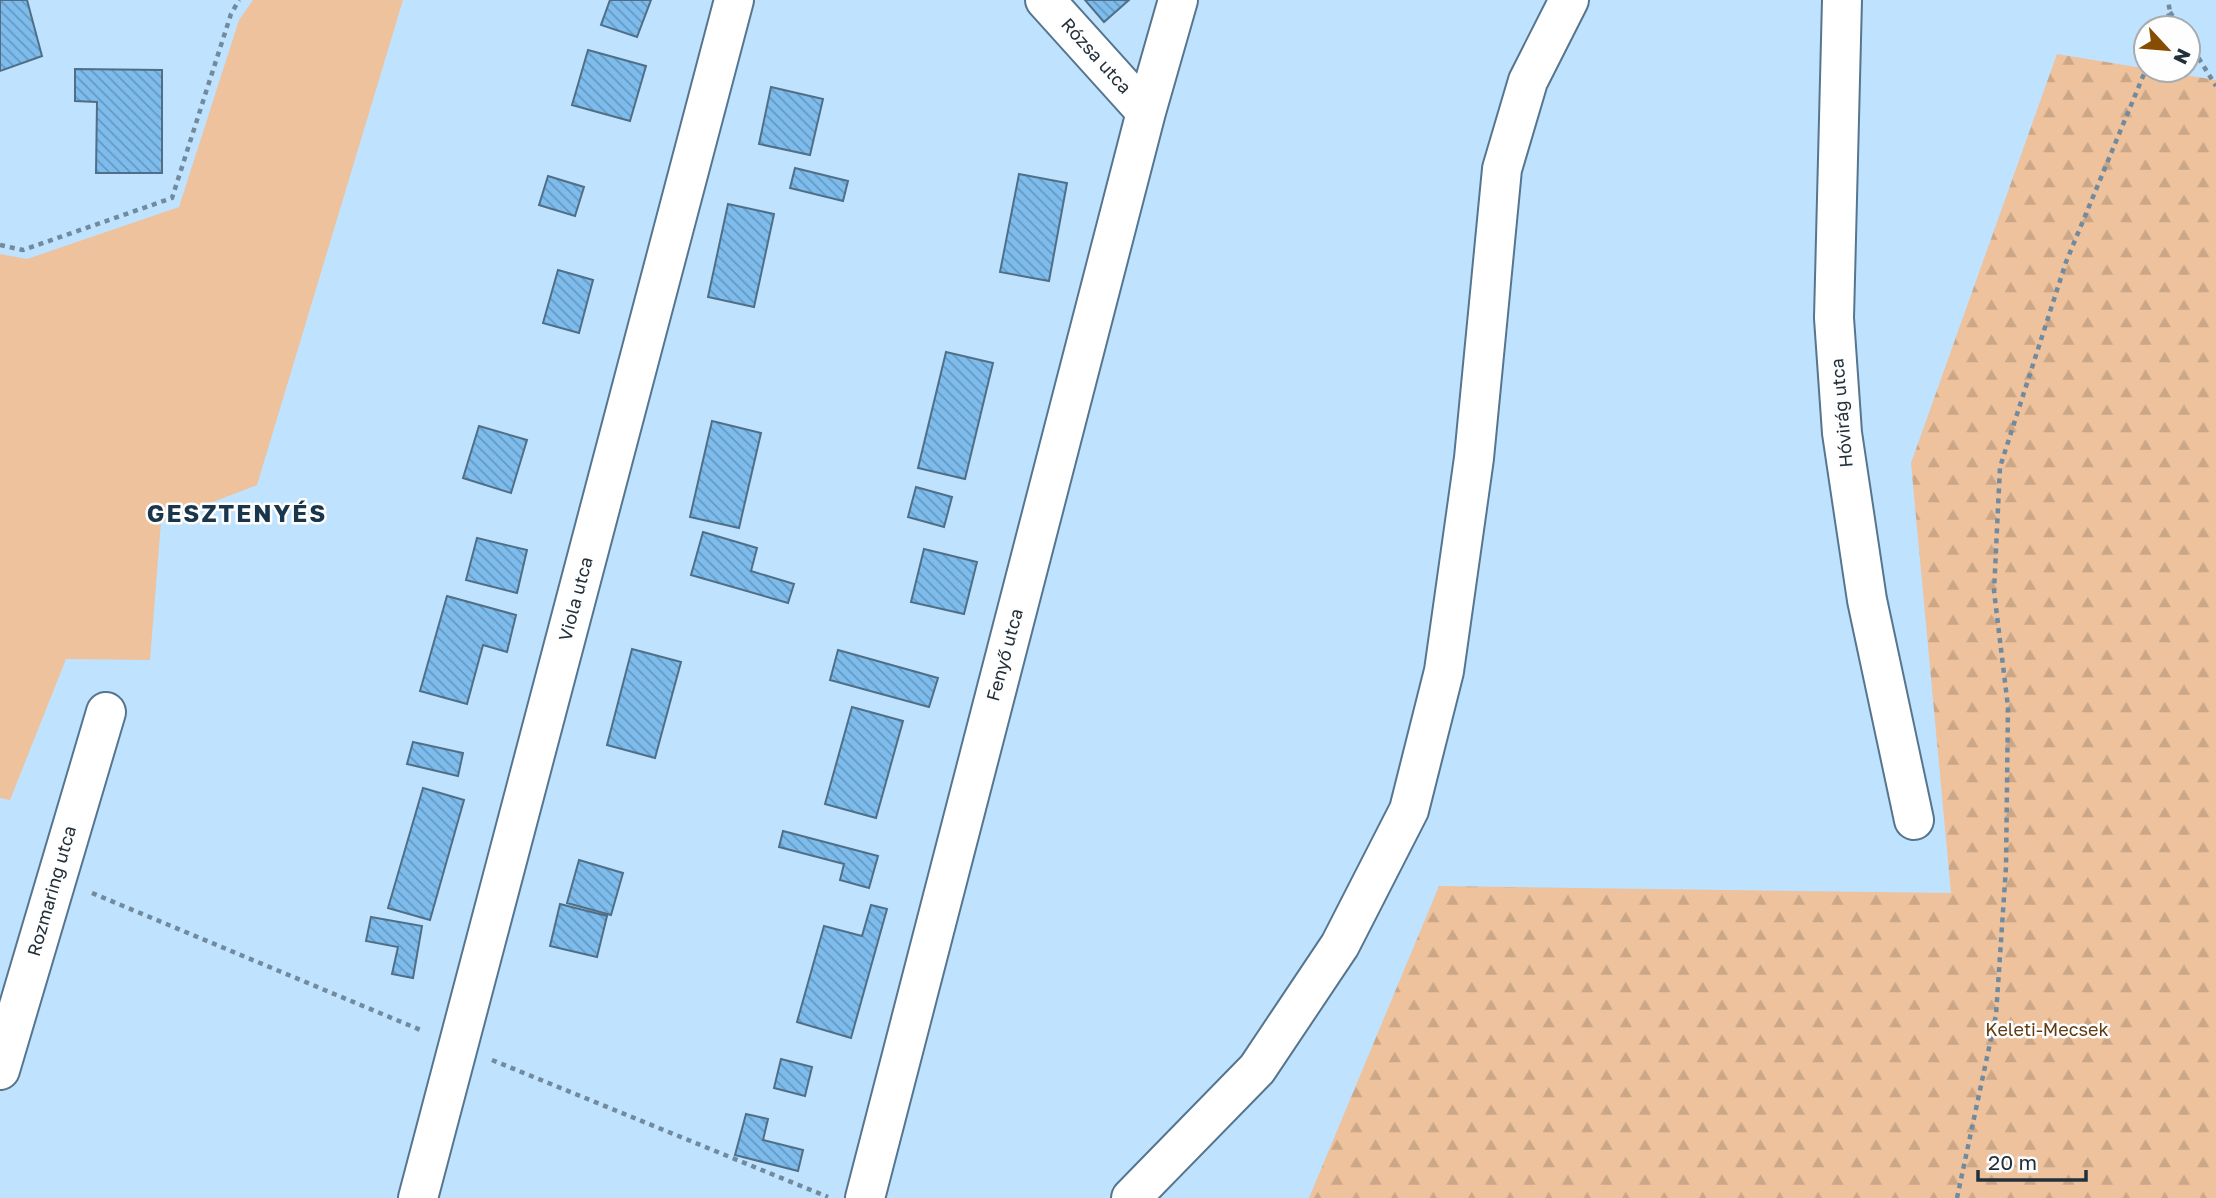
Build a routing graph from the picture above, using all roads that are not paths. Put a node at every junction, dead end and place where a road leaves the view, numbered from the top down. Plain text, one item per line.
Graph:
1 (734, 0) edge
2 (1045, 0) edge
3 (1178, 0) edge
4 (1569, 0) edge
5 (1842, 0) edge
6 (1146, 112) junction
7 (106, 712) dead end
8 (1914, 820) dead end
9 (0, 1070) edge
10 (418, 1198) edge
11 (865, 1198) edge
12 (1131, 1198) edge

1 - 10 street, Viola utca
2 - 6 street, Rózsa utca
3 - 6 street, Fenyő utca
4 - 12 street
5 - 8 street, Hóvirág utca
6 - 11 street, Fenyő utca
7 - 9 street, Rozmaring utca

